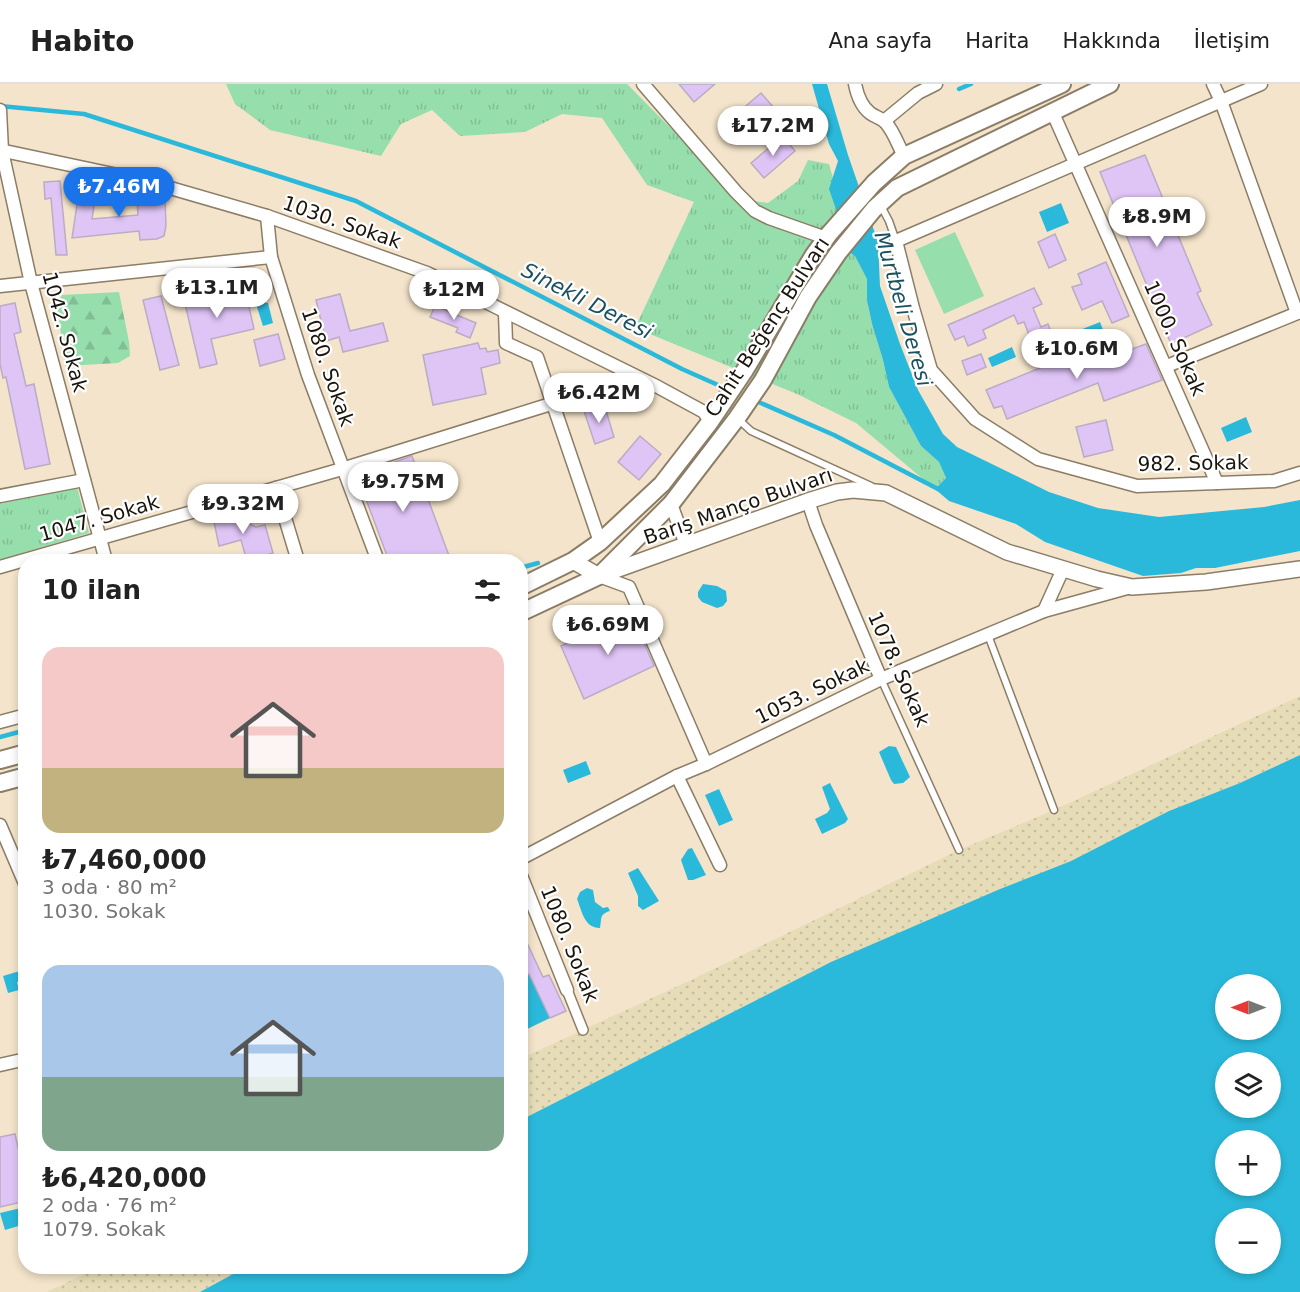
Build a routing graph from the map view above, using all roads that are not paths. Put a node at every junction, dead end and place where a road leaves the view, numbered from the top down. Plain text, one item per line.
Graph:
1 (643, 84) edge
2 (855, 84) edge
3 (936, 84) edge
4 (1062, 84) edge
5 (1110, 84) edge
6 (1213, 84) edge
7 (1261, 84) edge
8 (1221, 101) junction
9 (0, 110) edge
10 (1052, 111) junction
11 (884, 121) junction
12 (1, 151) edge
13 (904, 156) junction
14 (1076, 162) junction
15 (877, 207) junction
16 (267, 216) junction
17 (828, 236) junction
18 (896, 241) junction
19 (271, 257) junction
20 (31, 283) junction
21 (0, 286) edge
22 (505, 313) junction
23 (1299, 313) edge
24 (1167, 366) junction
25 (554, 403) junction
26 (739, 414) junction
27 (710, 422) junction
28 (342, 469) junction
29 (1300, 472) edge
30 (84, 480) junction
31 (1217, 483) junction
32 (276, 488) junction
33 (886, 493) junction
34 (0, 496) edge
35 (808, 501) junction
36 (671, 504) junction
37 (99, 539) junction
38 (600, 542) junction
39 (686, 545) junction
40 (46, 554) edge
41 (104, 554) edge
42 (296, 554) edge
43 (375, 554) edge
44 (573, 561) junction
45 (18, 562) edge
46 (0, 567) edge
47 (1063, 569) junction
48 (1300, 569) edge
49 (599, 576) junction
50 (528, 583) edge
51 (1132, 587) junction
52 (528, 609) edge
53 (1044, 611) junction
54 (988, 634) junction
55 (881, 679) junction
56 (18, 717) edge
57 (0, 722) edge
58 (18, 755) edge
59 (0, 760) edge
60 (706, 764) junction
61 (677, 776) junction
62 (18, 778) edge
63 (0, 783) edge
64 (1054, 810) dead end
65 (0, 825) edge
66 (959, 850) dead end
67 (528, 855) edge
68 (720, 865) dead end
69 (18, 867) edge
70 (528, 893) edge
71 (567, 990) joint
72 (583, 1030) dead end
73 (18, 1061) edge
74 (0, 1065) edge

1 - 17 street
2 - 11 street
3 - 11 street
4 - 13 main road, Cahit Beğenç Bulvarı
5 - 10 main road, Cahit Beğenç Bulvarı
6 - 8 street
7 - 8 street
8 - 14 street
8 - 23 street
9 - 12 street, 1042. Sokak
10 - 14 street, 1000. Sokak
10 - 15 main road, Cahit Beğenç Bulvarı
11 - 13 street
12 - 16 street, 1030. Sokak
12 - 20 street, 1042. Sokak
13 - 17 main road, Cahit Beğenç Bulvarı
14 - 18 street
14 - 24 street, 1000. Sokak
15 - 18 lane
15 - 26 main road, Cahit Beğenç Bulvarı
16 - 19 street, 1080. Sokak
16 - 22 street, 1030. Sokak
17 - 27 main road, Cahit Beğenç Bulvarı
18 - 31 street, 982. Sokak
19 - 20 street
19 - 28 street, 1080. Sokak
20 - 21 street
20 - 30 street, 1042. Sokak
22 - 25 street
22 - 27 street, 1030. Sokak
23 - 24 street
24 - 31 street, 1000. Sokak
25 - 28 street, 1047. Sokak
25 - 38 street
26 - 33 lane
26 - 36 main road, Cahit Beğenç Bulvarı
27 - 38 main road, Cahit Beğenç Bulvarı
28 - 32 street, 1047. Sokak
28 - 43 street, 1080. Sokak
29 - 31 street, 982. Sokak
30 - 34 street
30 - 37 street, 1042. Sokak
32 - 37 street, 1047. Sokak
32 - 42 street
33 - 35 street, Barış Manço Bulvarı
33 - 47 street, Barış Manço Bulvarı
35 - 39 street, Barış Manço Bulvarı
35 - 55 street, 1078. Sokak
36 - 39 street
36 - 49 main road, Cahit Beğenç Bulvarı
37 - 40 street, 1047. Sokak
37 - 41 street, 1042. Sokak
38 - 44 main road, Cahit Beğenç Bulvarı
39 - 49 street, Barış Manço Bulvarı
44 - 49 street
44 - 50 main road, Cahit Beğenç Bulvarı
45 - 46 street, 1047. Sokak
47 - 51 street, Barış Manço Bulvarı
47 - 53 street
48 - 51 street, Barış Manço Bulvarı
49 - 52 main road, Cahit Beğenç Bulvarı
49 - 60 street
51 - 53 street, 1053. Sokak
53 - 54 street, 1053. Sokak
54 - 55 street, 1053. Sokak
54 - 64 lane
55 - 60 street, 1053. Sokak
55 - 66 lane, 1078. Sokak
56 - 57 street
58 - 59 main road
60 - 61 street, 1053. Sokak
61 - 67 street, 1053. Sokak
61 - 68 street
62 - 63 main road
65 - 69 street
70 - 71 street, 1080. Sokak
71 - 72 street, 1080. Sokak
73 - 74 street

